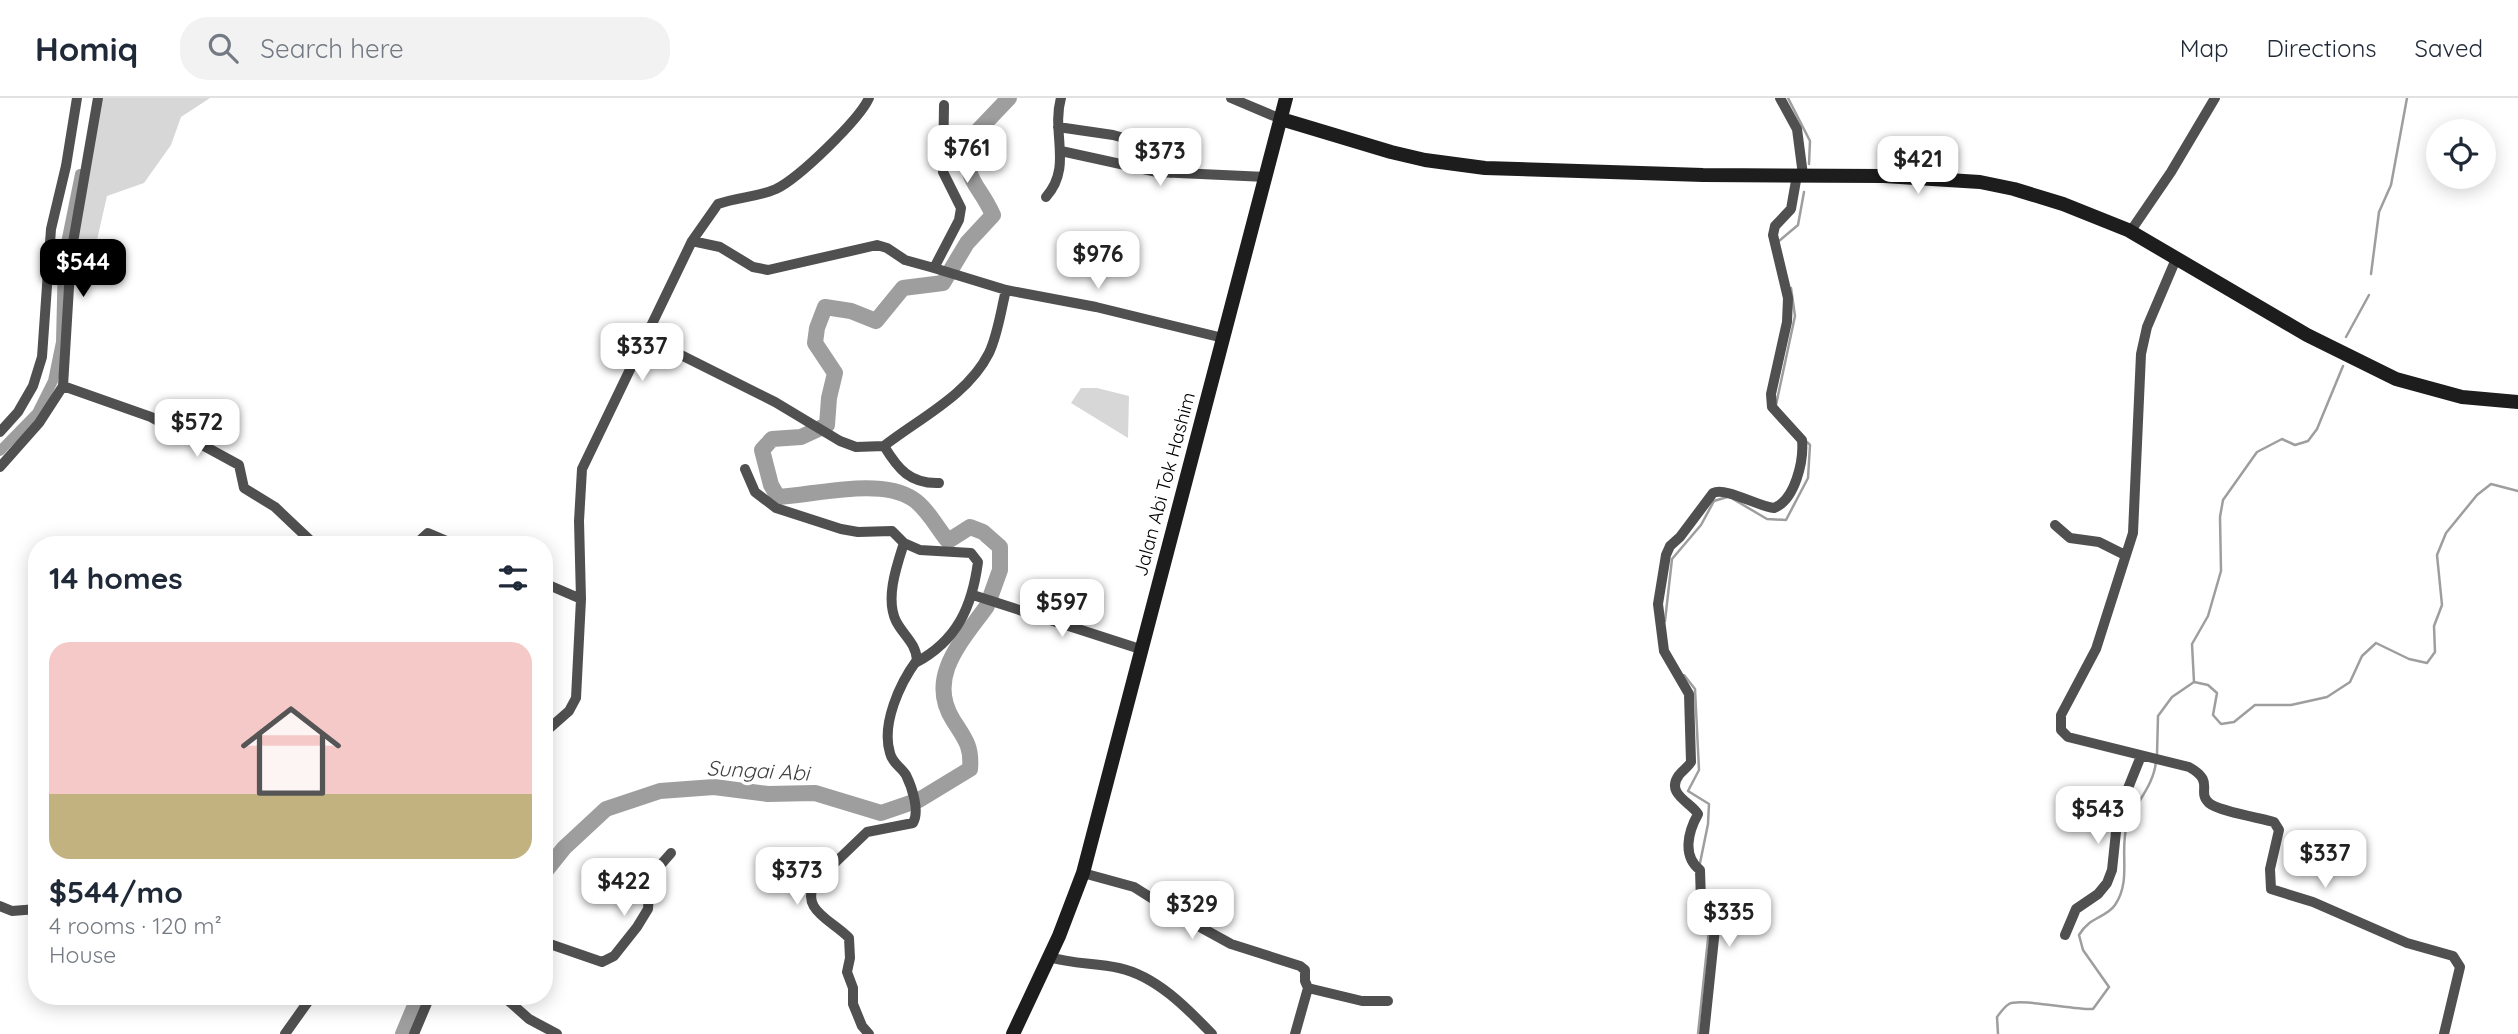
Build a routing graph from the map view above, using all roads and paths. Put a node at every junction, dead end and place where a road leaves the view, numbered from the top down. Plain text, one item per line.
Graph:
1 (77, 98) edge
2 (98, 98) edge
3 (869, 98) edge
4 (1061, 98) edge
5 (1231, 98) edge
6 (1286, 98) edge
7 (1780, 98) edge
8 (2215, 98) edge
9 (944, 105) dead end
10 (1281, 119) junction
11 (1058, 127) junction
12 (1061, 151) junction
13 (1171, 173) junction
14 (1800, 175) junction
15 (1266, 177) junction
16 (1046, 197) dead end
17 (2130, 232) junction
18 (692, 241) junction
19 (2176, 259) junction
20 (939, 269) junction
21 (1006, 289) junction
22 (647, 338) junction
23 (1223, 338) junction
24 (63, 386) junction
25 (2518, 402) edge
26 (0, 432) edge
27 (884, 446) junction
28 (0, 467) edge
29 (745, 469) dead end
30 (939, 483) dead end
31 (2055, 525) dead end
32 (306, 536) edge
33 (904, 542) junction
34 (2125, 555) junction
35 (553, 587) edge
36 (973, 595) junction
37 (581, 599) junction
38 (1140, 649) junction
39 (915, 663) junction
40 (553, 725) edge
41 (2146, 757) junction
42 (671, 852) dead end
43 (1083, 873) junction
44 (0, 906) edge
45 (28, 910) edge
46 (2065, 934) dead end
47 (553, 945) edge
48 (1049, 957) junction
49 (1308, 988) junction
50 (1388, 1001) dead end
51 (306, 1005) edge
52 (426, 1005) edge
53 (512, 1005) edge
54 (285, 1034) edge
55 (414, 1034) edge
56 (557, 1034) edge
57 (869, 1034) edge
58 (1013, 1034) edge
59 (1212, 1034) edge
60 (1295, 1034) edge
61 (1704, 1034) edge
62 (2444, 1034) edge

1 - 26 street
2 - 24 street
3 - 18 street
4 - 11 street
5 - 10 street
6 - 10 street, Jalan Abi Tok Hashim
7 - 14 street
8 - 17 street
9 - 20 street
10 - 14 street
10 - 15 street, Jalan Abi Tok Hashim
11 - 12 street
11 - 13 street
12 - 13 street
12 - 16 street
13 - 15 street
14 - 17 street
14 - 61 street
15 - 23 street, Jalan Abi Tok Hashim
17 - 19 street
18 - 20 street
18 - 22 street
19 - 25 street
19 - 34 street
20 - 21 street
21 - 23 street
21 - 27 street
22 - 27 street
22 - 37 street
23 - 38 street, Jalan Abi Tok Hashim
24 - 28 street
24 - 32 street
27 - 30 street
29 - 33 street
31 - 34 street
33 - 36 street
33 - 39 street
34 - 41 street
35 - 37 street
36 - 38 street
36 - 39 street
37 - 40 street
38 - 43 street, Jalan Abi Tok Hashim
39 - 57 street
41 - 46 street
41 - 62 street
42 - 47 street
43 - 48 street, Jalan Abi Tok Hashim
43 - 49 street
44 - 45 street
48 - 58 street, Jalan Abi Tok Hashim
48 - 59 street
49 - 50 street
49 - 60 street
51 - 54 street
52 - 55 street
53 - 56 street

